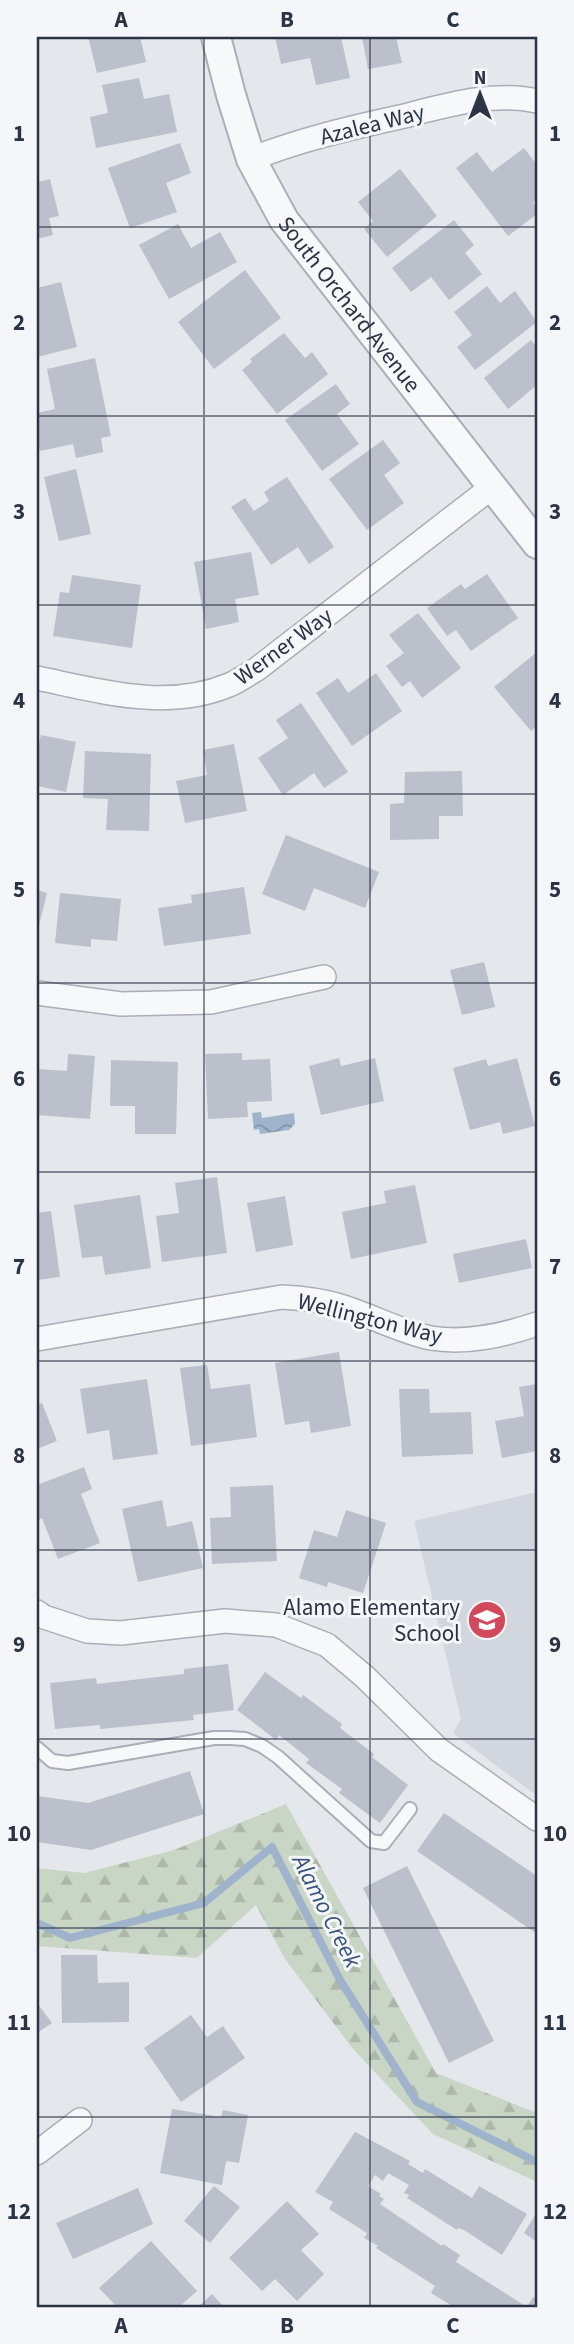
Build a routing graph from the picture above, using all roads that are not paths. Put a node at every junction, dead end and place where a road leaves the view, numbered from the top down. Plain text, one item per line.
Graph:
1 (216, 37) edge
2 (537, 101) edge
3 (251, 159) junction
4 (492, 487) junction
5 (537, 544) edge
6 (37, 678) edge
7 (324, 977) dead end
8 (37, 993) edge
9 (537, 1324) edge
10 (37, 1339) edge
11 (39, 1619) edge
12 (37, 1748) edge
13 (410, 1809) dead end
14 (537, 1819) edge
15 (80, 2120) dead end
16 (37, 2153) edge

1 - 3 street, South Orchard Avenue
2 - 3 street, Azalea Way
3 - 4 street, South Orchard Avenue
4 - 5 street, South Orchard Avenue
4 - 6 street, Werner Way
7 - 8 street
9 - 10 street, Wellington Way
11 - 14 street
12 - 13 lane
15 - 16 street

